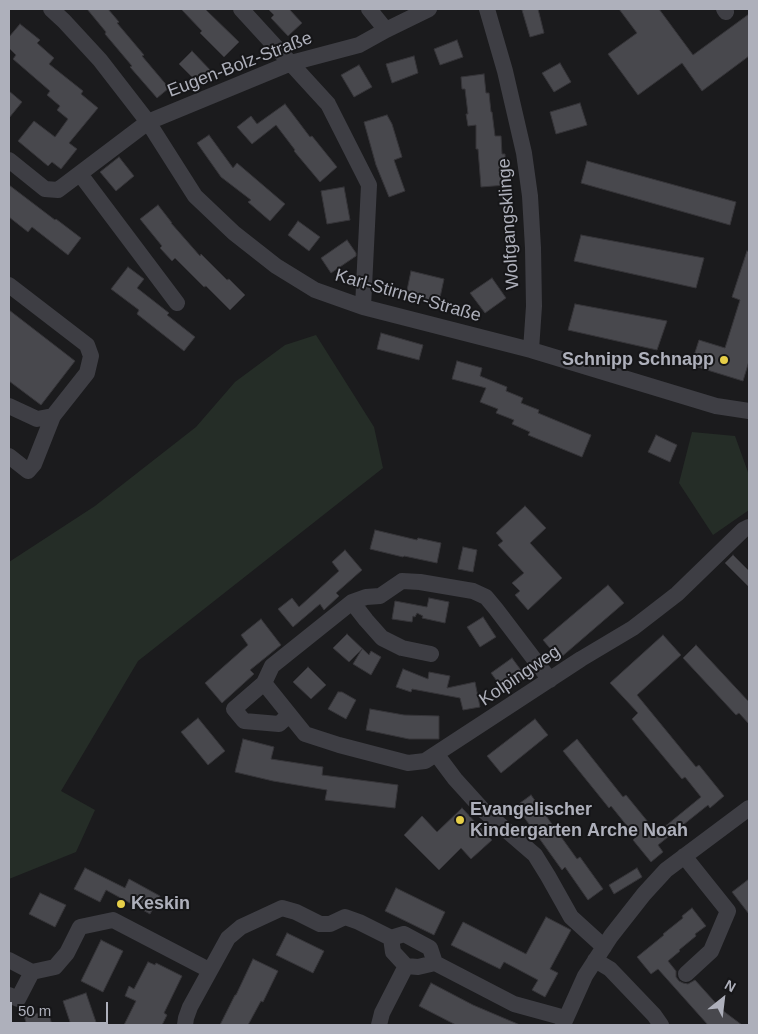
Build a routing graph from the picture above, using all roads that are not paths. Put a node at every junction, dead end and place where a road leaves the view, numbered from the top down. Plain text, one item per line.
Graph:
1 (51, 9) edge
2 (241, 9) edge
3 (370, 9) edge
4 (429, 9) edge
5 (487, 9) edge
6 (386, 30) junction
7 (291, 63) junction
8 (148, 122) junction
9 (9, 160) edge
10 (80, 174) junction
11 (9, 285) edge
12 (176, 303) dead end
13 (363, 307) junction
14 (531, 350) junction
15 (9, 406) edge
16 (749, 411) edge
17 (53, 416) junction
18 (9, 456) edge
19 (749, 527) edge
20 (352, 602) junction
21 (430, 654) dead end
22 (550, 680) junction
23 (264, 683) junction
24 (289, 715) junction
25 (437, 755) junction
26 (749, 808) edge
27 (684, 856) junction
28 (391, 938) junction
29 (600, 953) junction
30 (9, 960) edge
31 (435, 963) junction
32 (406, 966) junction
33 (209, 970) junction
34 (32, 972) junction
35 (686, 974) dead end
36 (9, 995) edge
37 (564, 1022) edge
38 (185, 1025) edge
39 (379, 1025) edge
40 (661, 1025) edge

1 - 8 street, Karl-Stirner-Straße
2 - 7 street
3 - 6 street
4 - 6 street, Eugen-Bolz-Straße
5 - 14 street, Wolfgangsklinge
6 - 7 street, Eugen-Bolz-Straße
7 - 8 street, Eugen-Bolz-Straße
7 - 13 street
8 - 10 street, Eugen-Bolz-Straße
8 - 13 street, Karl-Stirner-Straße
9 - 10 street, Eugen-Bolz-Straße
10 - 12 street
11 - 17 street
13 - 14 street, Karl-Stirner-Straße
14 - 16 street, Karl-Stirner-Straße
15 - 17 street
17 - 18 street
19 - 22 street, Kolpingweg
20 - 21 street
20 - 22 street
20 - 23 street
22 - 25 street, Kolpingweg
23 - 24 street, Kolpingweg
23 - 24 street
24 - 25 street, Kolpingweg
25 - 29 street
26 - 27 street
27 - 29 street
27 - 35 street
28 - 31 street
28 - 32 street
28 - 33 street
29 - 37 street
29 - 40 street
30 - 34 street
31 - 32 street
31 - 37 street
32 - 39 street
33 - 34 street
33 - 38 street
34 - 36 street

